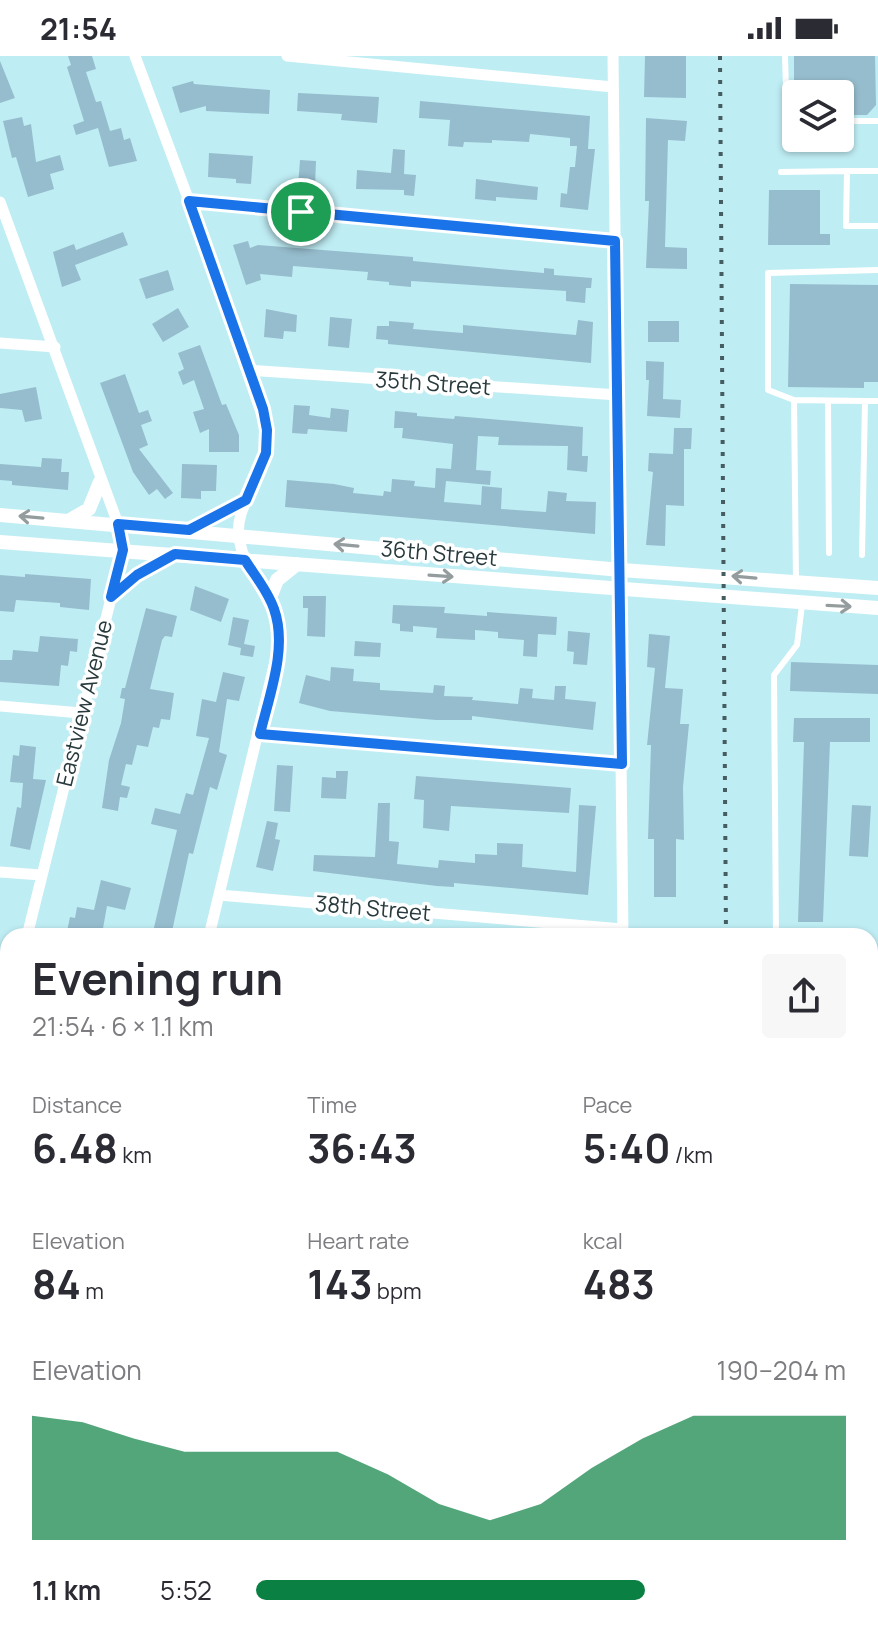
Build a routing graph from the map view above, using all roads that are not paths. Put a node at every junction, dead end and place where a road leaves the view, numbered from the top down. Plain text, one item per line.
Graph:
1 (135, 56) edge
2 (287, 56) edge
3 (613, 56) edge
4 (785, 56) edge
5 (786, 80) edge
6 (613, 87) junction
7 (854, 121) edge
8 (878, 121) edge
9 (847, 171) junction
10 (878, 171) edge
11 (781, 172) dead end
12 (189, 201) junction
13 (0, 202) edge
14 (878, 226) edge
15 (615, 241) junction
16 (878, 270) edge
17 (0, 343) edge
18 (55, 347) junction
19 (248, 370) junction
20 (618, 395) junction
21 (794, 400) junction
22 (828, 401) junction
23 (865, 401) junction
24 (878, 401) edge
25 (100, 482) junction
26 (246, 500) junction
27 (0, 515) edge
28 (70, 520) junction
29 (118, 524) junction
30 (189, 530) junction
31 (238, 535) junction
32 (0, 542) edge
33 (123, 550) junction
34 (829, 553) dead end
35 (175, 554) junction
36 (862, 555) dead end
37 (245, 560) junction
38 (297, 564) junction
39 (621, 570) junction
40 (796, 582) junction
41 (878, 588) edge
42 (621, 591) junction
43 (111, 597) junction
44 (270, 598) junction
45 (802, 604) junction
46 (878, 608) edge
47 (0, 706) edge
48 (81, 713) junction
49 (260, 734) junction
50 (622, 764) junction
51 (0, 872) edge
52 (41, 875) junction
53 (219, 895) junction
54 (29, 928) edge
55 (211, 928) edge
56 (578, 928) edge
57 (622, 928) edge
58 (776, 928) edge

1 - 12 street
2 - 6 street
3 - 6 street
4 - 5 lane
6 - 15 street
7 - 8 lane
9 - 10 lane
9 - 11 lane
9 - 14 lane
12 - 15 street
12 - 19 street
13 - 18 street, Eastview Avenue
15 - 20 street
16 - 21 lane
17 - 18 street
18 - 25 street, Eastview Avenue
19 - 20 street, 35th Street
19 - 26 street
20 - 39 street
21 - 22 lane
21 - 40 lane
22 - 23 lane
22 - 34 lane
23 - 24 lane
23 - 36 lane
25 - 28 street
25 - 29 street, Eastview Avenue
26 - 30 street
26 - 31 street
28 -> 27 street, 36th Street
28 - 29 street, 36th Street
29 - 30 street, 36th Street
29 - 33 street, Eastview Avenue
30 - 31 street, 36th Street
31 - 37 street
39 -> 31 street, 36th Street
32 - 33 street, 36th Street
33 - 35 street, 36th Street
33 - 43 street, Eastview Avenue
35 - 37 street, 36th Street
35 - 43 street
37 - 38 street, 36th Street
37 - 44 street
38 -> 42 street, 36th Street
38 - 44 street
40 -> 39 street, 36th Street
39 - 42 street
40 - 41 street, 36th Street
42 - 45 street, 36th Street
42 - 50 street
43 - 48 street, Eastview Avenue
44 - 49 street
45 -> 46 street, 36th Street
45 - 58 lane
47 - 48 street
48 - 52 street, Eastview Avenue
49 - 50 street
49 - 53 street
50 - 57 street
51 - 52 street
52 - 54 street, Eastview Avenue
53 - 55 street
53 - 56 street, 38th Street

